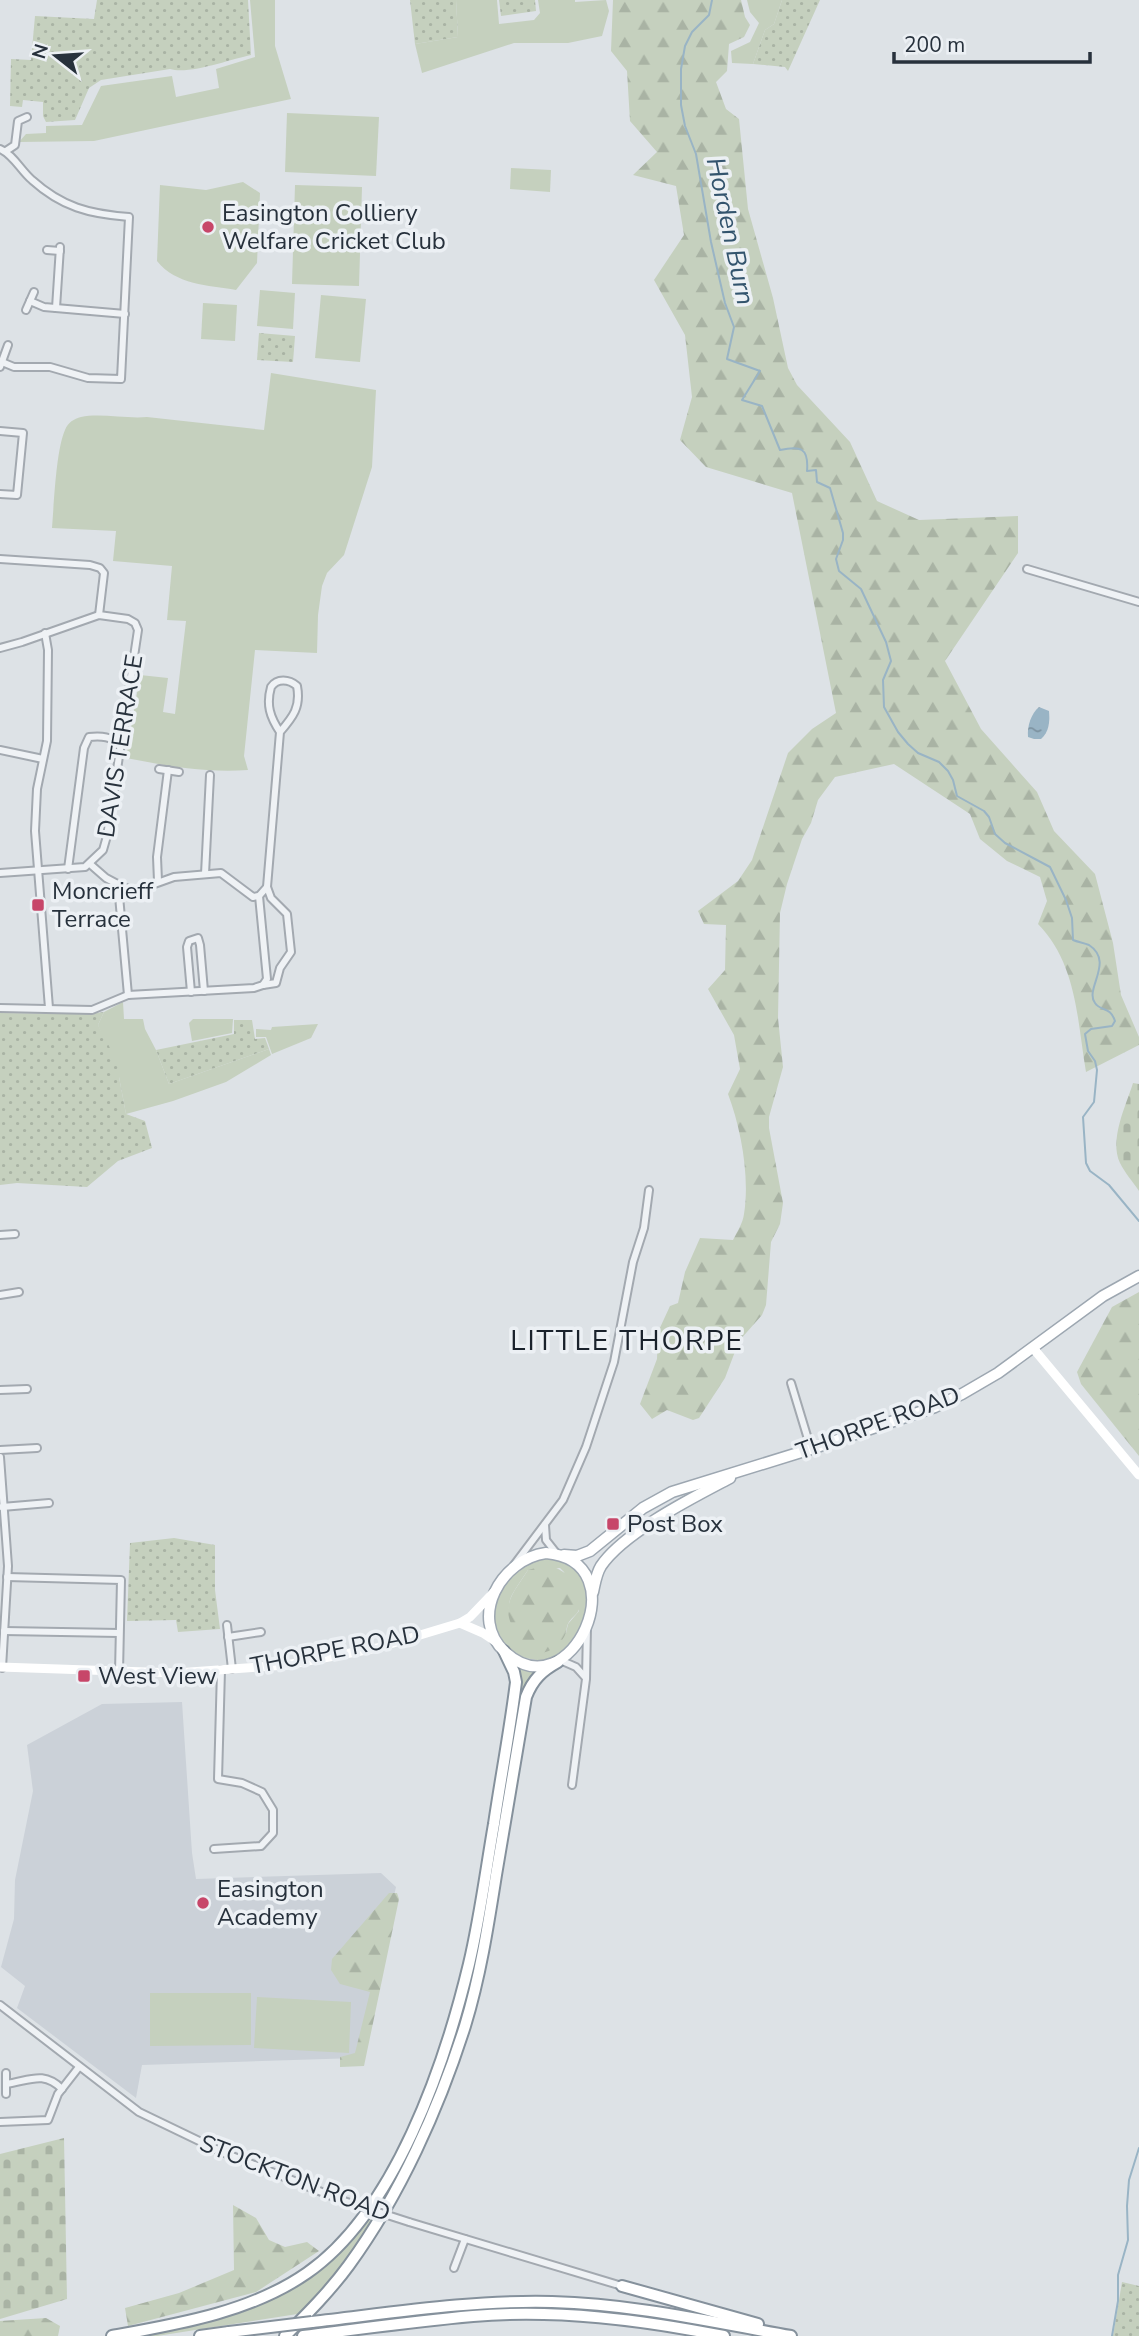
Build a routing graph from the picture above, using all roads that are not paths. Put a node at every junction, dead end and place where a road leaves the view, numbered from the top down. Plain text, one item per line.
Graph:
1 (27, 117) dead end
2 (3, 150) edge
3 (47, 250) dead end
4 (34, 292) dead end
5 (30, 301) junction
6 (57, 308) junction
7 (26, 310) dead end
8 (125, 314) junction
9 (8, 345) dead end
10 (1, 365) edge
11 (0, 431) edge
12 (0, 494) edge
13 (0, 559) edge
14 (1027, 569) dead end
15 (1139, 602) edge
16 (99, 615) junction
17 (45, 633) junction
18 (0, 648) edge
19 (280, 732) junction
20 (121, 746) junction
21 (0, 750) edge
22 (43, 759) junction
23 (159, 769) dead end
24 (168, 770) junction
25 (179, 772) dead end
26 (210, 775) dead end
27 (200, 785) dead end
28 (209, 785) junction
29 (90, 864) junction
30 (68, 869) junction
31 (39, 871) junction
32 (0, 873) edge
33 (205, 874) junction
34 (158, 881) junction
35 (118, 885) junction
36 (267, 887) junction
37 (259, 896) junction
38 (263, 985) junction
39 (204, 991) junction
40 (191, 992) junction
41 (128, 995) junction
42 (0, 1008) edge
43 (49, 1009) junction
44 (649, 1189) dead end
45 (15, 1234) dead end
46 (0, 1235) edge
47 (1139, 1276) edge
48 (19, 1292) dead end
49 (0, 1295) edge
50 (1033, 1348) junction
51 (791, 1383) dead end
52 (27, 1389) dead end
53 (0, 1390) edge
54 (37, 1448) dead end
55 (811, 1449) junction
56 (0, 1450) edge
57 (0, 1457) edge
58 (751, 1467) junction
59 (1139, 1475) edge
60 (49, 1503) dead end
61 (2, 1507) edge
62 (545, 1525) junction
63 (560, 1555) junction
64 (4, 1566) edge
65 (511, 1570) junction
66 (7, 1577) junction
67 (3, 1591) edge
68 (495, 1591) junction
69 (592, 1596) junction
70 (460, 1623) junction
71 (587, 1624) junction
72 (227, 1625) dead end
73 (261, 1632) dead end
74 (119, 1633) junction
75 (2, 1634) edge
76 (228, 1637) junction
77 (495, 1642) junction
78 (504, 1651) junction
79 (559, 1661) junction
80 (1, 1667) edge
81 (232, 1669) junction
82 (221, 1670) junction
83 (119, 1672) junction
84 (586, 1679) junction
85 (572, 1785) dead end
86 (214, 1849) dead end
87 (0, 2005) edge
88 (79, 2067) junction
89 (6, 2073) dead end
90 (6, 2084) junction
91 (62, 2089) junction
92 (6, 2094) dead end
93 (0, 2122) edge
94 (465, 2239) junction
95 (454, 2268) dead end
96 (622, 2286) joint
97 (310, 2335) edge
98 (112, 2336) edge
99 (200, 2336) edge
100 (285, 2336) edge
101 (303, 2336) edge
102 (724, 2336) edge
103 (791, 2336) edge
104 (804, 2336) edge

1 - 2 street
2 - 8 street
3 - 6 street
4 - 5 street
5 - 6 street
5 - 7 street
6 - 8 street
8 - 10 street
9 - 10 street
11 - 12 street
13 - 16 street
14 - 15 street
16 - 17 street
16 - 20 street, DAVIS TERRACE
17 - 18 street
17 - 22 street
19 - 19 street
19 - 36 street
20 - 29 street, DAVIS TERRACE
20 - 30 street
21 - 22 street
22 - 31 street
23 - 24 street
24 - 25 street
24 - 34 street
26 - 28 street
27 - 28 street
28 - 33 street
29 - 30 street
29 - 35 street
30 - 31 street
31 - 32 street
31 - 43 street
33 - 34 street
33 - 37 street
34 - 35 street
35 - 41 street
36 - 37 street
36 - 38 street
37 - 38 street
38 - 39 street
39 - 40 street
39 - 40 street
40 - 41 street
41 - 43 street
42 - 43 street
44 - 62 street
45 - 46 street
47 - 50 main road, THORPE ROAD
48 - 49 street
50 - 55 main road, THORPE ROAD
50 - 59 main road
51 - 55 street
52 - 53 street
54 - 56 street
55 - 58 main road, THORPE ROAD
57 - 61 street
58 - 63 main road, THORPE ROAD
58 - 69 main road, THORPE ROAD
60 - 61 street
61 - 64 street
62 - 63 street
62 - 65 street
63 - 65 main road
63 - 69 main road
64 - 66 street
65 - 68 main road
66 - 67 street
66 - 74 street
67 - 75 street
68 - 70 main road, THORPE ROAD
68 - 77 main road
69 - 71 main road
70 - 77 main road
70 - 81 main road, THORPE ROAD
71 - 79 main road
71 - 84 street
72 - 76 street
73 - 76 street
74 - 75 street
74 - 83 street
75 - 80 street
76 - 81 street
77 - 78 main road
78 - 79 main road
78 - 98 highway
79 - 84 street
79 - 100 highway
80 - 83 main road, THORPE ROAD
81 - 82 main road, THORPE ROAD
82 - 83 main road, THORPE ROAD
82 - 86 street
84 - 85 street
87 - 88 street, STOCKTON ROAD
88 - 91 street
88 - 94 street, STOCKTON ROAD, bridge
89 - 90 street
90 - 91 street
90 - 92 street
91 - 93 street
94 - 95 street
94 - 96 street, STOCKTON ROAD
96 - 104 highway
97 - 101 highway
97 - 102 highway
99 - 103 highway, bridge

